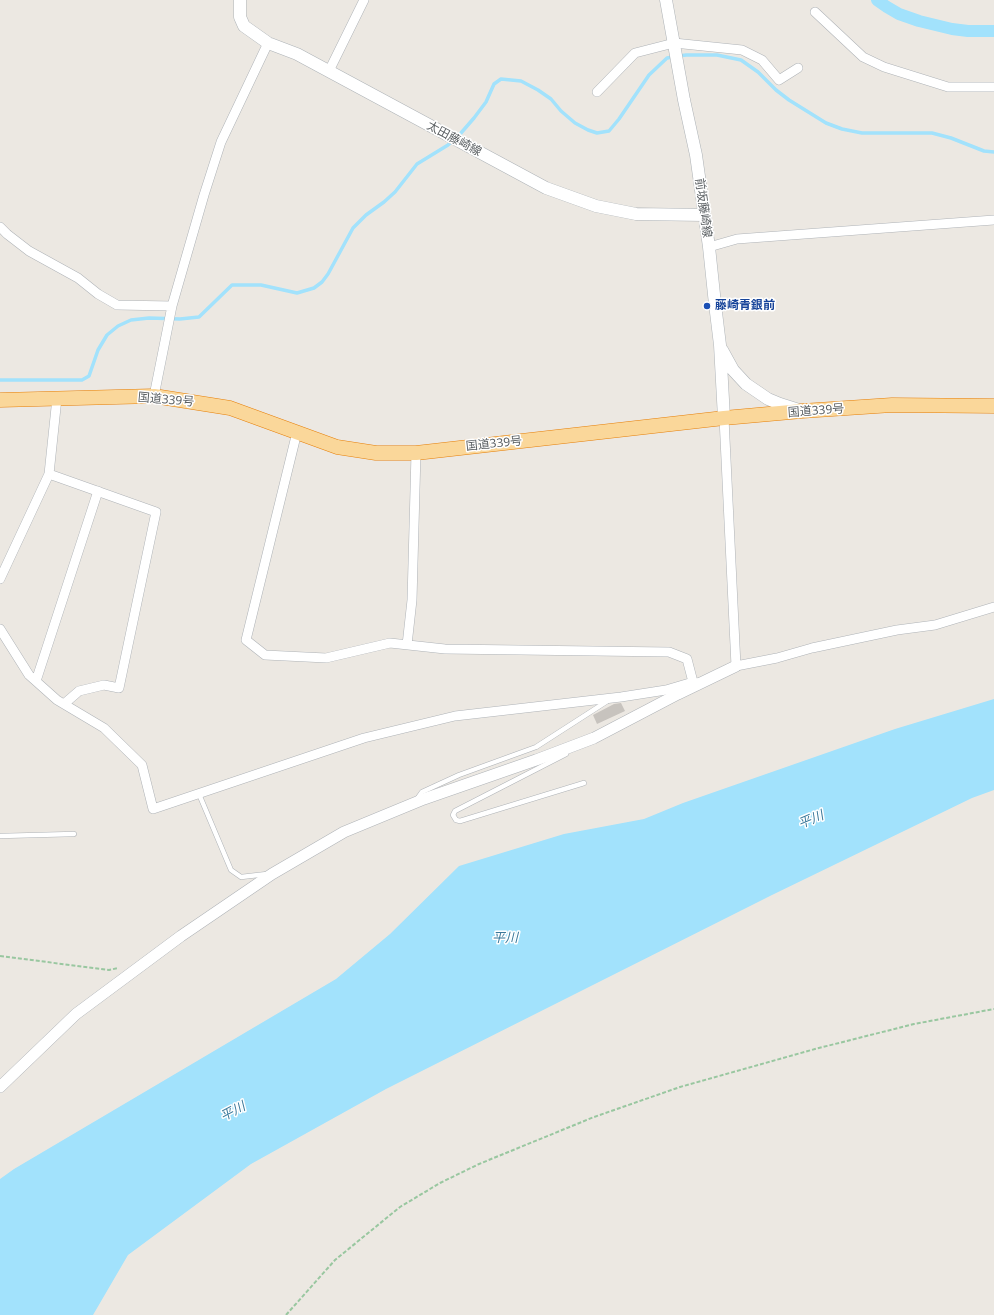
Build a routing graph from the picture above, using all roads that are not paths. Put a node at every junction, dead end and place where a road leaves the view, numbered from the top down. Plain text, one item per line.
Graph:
1 (240, 0) edge
2 (364, 0) edge
3 (666, 0) edge
4 (815, 12) dead end
5 (268, 43) junction
6 (674, 43) junction
7 (798, 68) dead end
8 (329, 71) junction
9 (994, 87) edge
10 (597, 92) dead end
11 (704, 215) junction
12 (994, 220) edge
13 (0, 227) edge
14 (709, 247) junction
15 (172, 306) junction
16 (720, 345) junction
17 (154, 396) junction
18 (57, 398) junction
19 (0, 400) edge
20 (994, 406) edge
21 (802, 411) junction
22 (724, 418) junction
23 (297, 432) junction
24 (416, 453) junction
25 (49, 474) junction
26 (98, 491) junction
27 (0, 579) edge
28 (994, 607) edge
29 (0, 628) edge
30 (407, 645) junction
31 (736, 666) junction
32 (36, 681) junction
33 (696, 683) junction
34 (613, 697) junction
35 (64, 704) junction
36 (594, 738) junction
37 (584, 783) dead end
38 (199, 794) junction
39 (414, 804) junction
40 (74, 834) dead end
41 (0, 836) edge
42 (272, 874) junction
43 (0, 1087) edge

1 - 5 main road, 太田藤崎線
2 - 8 street
3 - 6 main road, 前坂藤崎線
4 - 9 street
5 - 8 main road, 太田藤崎線
5 - 15 street
6 - 7 street
6 - 10 street
6 - 11 main road, 前坂藤崎線
8 - 11 main road, 太田藤崎線
11 - 14 main road, 前坂藤崎線
12 - 14 street
13 - 15 street
14 - 16 main road, 前坂藤崎線
15 - 17 street
16 - 21 main road
16 - 22 main road, 前坂藤崎線
17 - 18 highway, 国道339号
17 - 23 highway, 国道339号
18 - 19 highway, 国道339号
18 - 25 street
20 - 21 highway, 国道339号
21 - 22 highway, 国道339号
22 - 24 highway, 国道339号
22 - 31 street
23 - 24 highway, 国道339号
23 - 30 street
24 - 30 street
25 - 26 street
25 - 27 street
26 - 32 street
26 - 35 street
28 - 31 street
29 - 32 street
30 - 33 street
31 - 33 street
32 - 35 street
33 - 34 street
33 - 36 street
34 - 38 street
34 - 39 lane
35 - 38 street
36 - 37 lane
36 - 39 street
38 - 42 lane
39 - 42 street
40 - 41 lane
42 - 43 street

